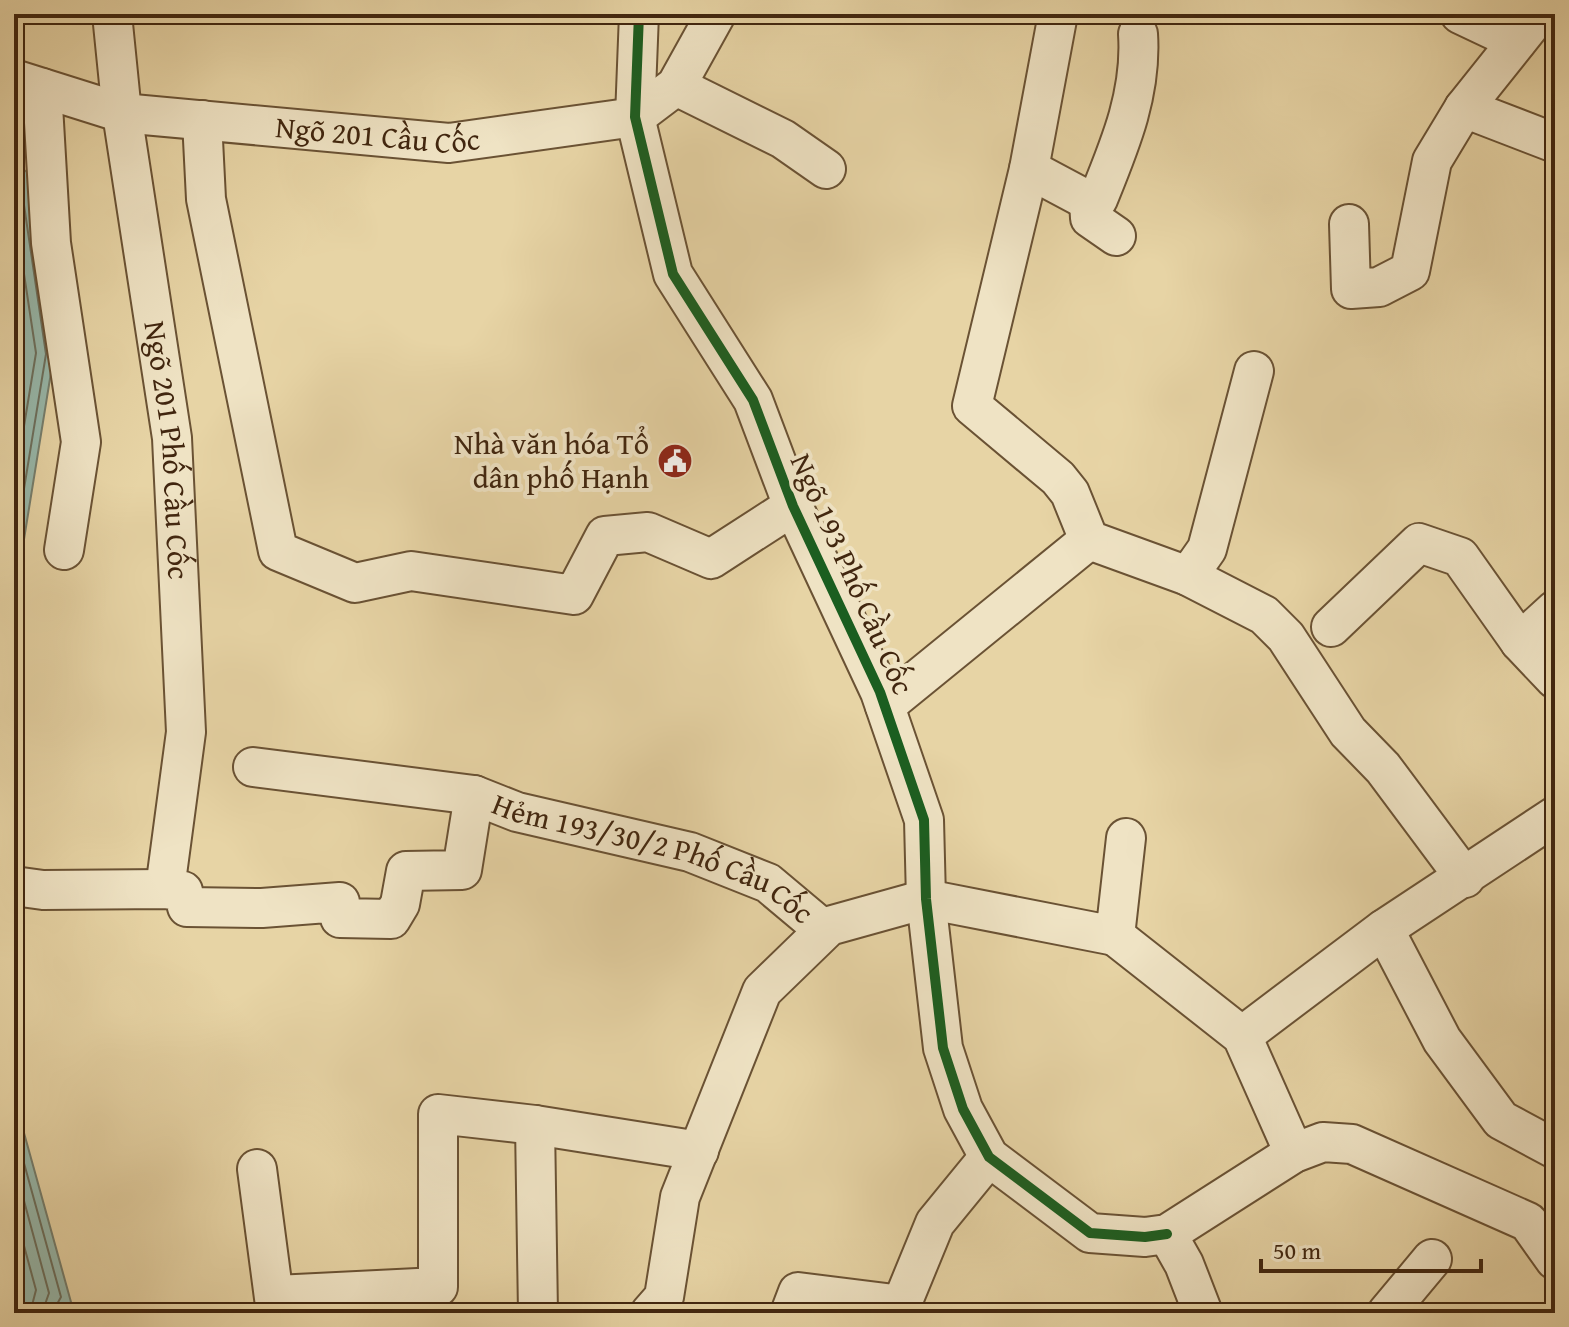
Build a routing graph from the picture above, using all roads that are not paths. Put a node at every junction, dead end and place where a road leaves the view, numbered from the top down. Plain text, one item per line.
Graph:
1 (112, 14) edge
2 (639, 14) edge
3 (716, 14) edge
4 (1058, 14) edge
5 (1460, 14) edge
6 (1528, 28) edge
7 (1138, 34) dead end
8 (28, 83) edge
9 (676, 86) junction
10 (1464, 108) junction
11 (122, 113) junction
12 (635, 117) junction
13 (202, 120) junction
14 (1555, 143) edge
15 (826, 169) dead end
16 (1029, 169) junction
17 (1089, 201) junction
18 (1349, 224) dead end
19 (1116, 236) dead end
20 (1254, 371) dead end
21 (793, 506) junction
22 (1089, 540) junction
23 (64, 550) dead end
24 (1188, 576) junction
25 (1555, 610) edge
26 (1331, 627) dead end
27 (1520, 642) junction
28 (1555, 679) edge
29 (885, 706) junction
30 (253, 767) dead end
31 (474, 795) junction
32 (1555, 816) edge
33 (1126, 838) dead end
34 (1465, 878) junction
35 (14, 886) edge
36 (165, 889) junction
37 (926, 899) junction
38 (1384, 929) junction
39 (824, 930) junction
40 (1115, 936) junction
41 (1242, 1036) junction
42 (535, 1125) junction
43 (1555, 1149) edge
44 (699, 1151) junction
45 (1294, 1153) junction
46 (989, 1157) junction
47 (257, 1169) dead end
48 (1541, 1222) edge
49 (1167, 1234) junction
50 (1432, 1259) dead end
51 (1555, 1260) edge
52 (276, 1304) edge
53 (657, 1305) edge
54 (900, 1309) edge
55 (538, 1313) edge
56 (790, 1313) edge
57 (1203, 1313) edge
58 (1387, 1313) edge

1 - 11 street, Ngõ 201 Phố Cầu Cốc
2 - 12 street, Ngõ 193 Phố Cầu Cốc
3 - 9 street
4 - 16 street
5 - 6 street
6 - 10 street
7 - 17 street
8 - 11 street, Ngõ 201 Cầu Cốc
8 - 23 street
9 - 12 street
9 - 15 street
10 - 14 street
10 - 18 street
11 - 13 street, Ngõ 201 Cầu Cốc
11 - 36 street, Ngõ 201 Phố Cầu Cốc
12 - 13 street, Ngõ 201 Cầu Cốc
12 - 21 street, Ngõ 193 Phố Cầu Cốc
13 - 21 street
16 - 17 street
16 - 22 street
17 - 19 street
20 - 24 street
21 - 29 street, Ngõ 193 Phố Cầu Cốc
22 - 24 street
22 - 29 street
24 - 34 street
25 - 27 street
26 - 27 street
27 - 28 street
29 - 37 street, Ngõ 193 Phố Cầu Cốc
30 - 31 street, Hẻm 193/30/2 Phố Cầu Cốc
31 - 36 street, Hẻm 193/30/2 Phố Cầu Cốc
31 - 39 street, Hẻm 193/30/2 Phố Cầu Cốc
32 - 34 street
33 - 40 street
34 - 38 street
35 - 36 street
37 - 39 street
37 - 40 street
37 - 46 street, Ngõ 193 Phố Cầu Cốc
38 - 41 street
38 - 43 street
39 - 44 street
40 - 41 street
41 - 45 street
42 - 44 street
42 - 52 street
42 - 55 street
44 - 53 street
45 - 48 street
45 - 49 street
46 - 49 street, Ngõ 193 Phố Cầu Cốc
46 - 54 street
47 - 52 street
48 - 51 street
49 - 57 street
50 - 58 street
54 - 56 street

